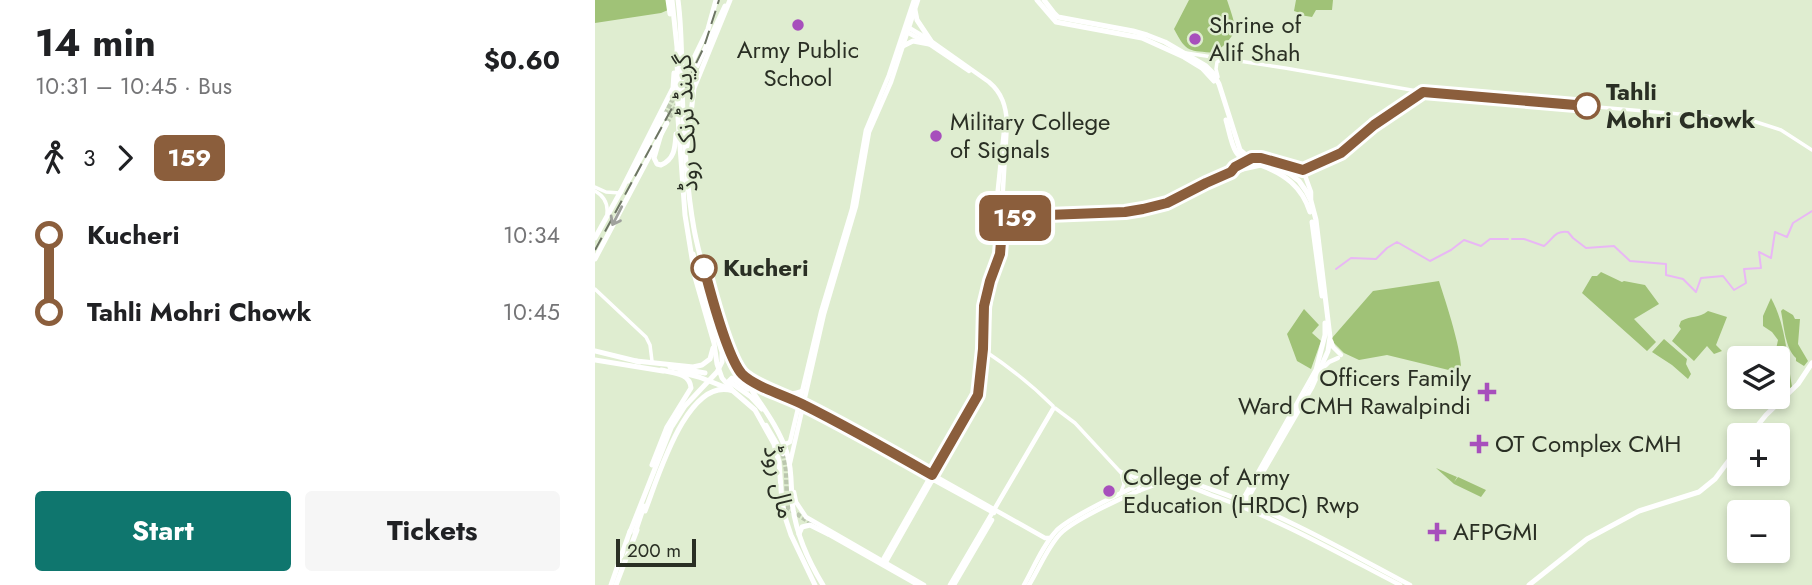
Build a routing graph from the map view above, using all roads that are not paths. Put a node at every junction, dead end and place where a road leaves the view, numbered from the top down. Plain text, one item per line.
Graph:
1 (670, 0) edge
2 (678, 0) edge
3 (716, 0) edge
4 (729, 0) edge
5 (916, 0) edge
6 (1037, 0) edge
7 (1044, 0) edge
8 (915, 10) junction
9 (907, 29) junction
10 (930, 42) junction
11 (903, 46) junction
12 (1186, 53) junction
13 (1223, 60) junction
14 (697, 66) tunnel mouth
15 (689, 68) tunnel mouth
16 (1219, 84) junction
17 (1423, 92) junction
18 (666, 114) tunnel mouth
19 (678, 118) junction
20 (667, 123) tunnel mouth
21 (661, 134) junction
22 (1812, 150) edge
23 (685, 154) junction
24 (1237, 154) junction
25 (1254, 161) junction
26 (1303, 170) junction
27 (1232, 171) junction
28 (595, 189) edge
29 (620, 193) junction
30 (1311, 201) junction
31 (606, 216) junction
32 (1004, 226) junction
33 (595, 238) edge
34 (697, 245) junction
35 (595, 259) edge
36 (595, 289) edge
37 (1330, 337) junction
38 (718, 341) junction
39 (985, 350) junction
40 (595, 356) edge
41 (636, 361) junction
42 (652, 361) junction
43 (1812, 363) edge
44 (630, 366) junction
45 (693, 367) junction
46 (1812, 369) edge
47 (661, 370) junction
48 (1320, 371) junction
49 (740, 372) junction
50 (702, 375) junction
51 (730, 382) dead end
52 (733, 391) junction
53 (773, 391) junction
54 (802, 391) junction
55 (690, 393) junction
56 (753, 393) junction
57 (700, 400) junction
58 (801, 405) junction
59 (1054, 408) junction
60 (760, 417) junction
61 (1764, 419) junction
62 (771, 420) junction
63 (1760, 423) edge
64 (782, 442) junction
65 (783, 454) tunnel mouth
66 (1727, 462) edge
67 (790, 463) junction
68 (1118, 470) junction
69 (933, 477) junction
70 (1150, 480) junction
71 (792, 488) junction
72 (1137, 490) junction
73 (1250, 490) junction
74 (1117, 496) junction
75 (1233, 497) junction
76 (1243, 503) junction
77 (1256, 507) junction
78 (995, 512) junction
79 (828, 534) joint
80 (632, 535) junction
81 (799, 535) junction
82 (1050, 541) junction
83 (1341, 551) junction
84 (883, 562) junction
85 (809, 568) junction
86 (613, 585) edge
87 (819, 585) edge
88 (918, 585) edge
89 (924, 585) edge
90 (952, 585) edge
91 (1027, 585) edge
92 (1400, 585) edge
93 (1410, 585) edge
94 (1529, 585) edge

1 - 19 main road, گرینڈ ٹرنک روڈ
1 - 29 main road
2 - 23 main road, گرینڈ ٹرنک روڈ
3 - 15 main road
4 - 14 main road
4 - 23 main road
5 - 8 main road
5 - 9 main road
6 - 24 main road
7 - 12 main road
8 - 9 main road
8 - 10 main road
9 - 10 main road
9 - 11 main road
9 - 54 main road
10 - 11 main road
10 - 32 main road
11 - 58 main road
12 - 13 street
12 - 16 main road
13 - 16 street
13 - 17 street
16 - 25 main road
17 - 22 street
17 - 26 street
18 - 29 main road
19 - 21 main road
19 - 38 main road, گرینڈ ٹرنک روڈ
20 - 21 main road
21 -> 35 main road
23 - 34 main road, گرینڈ ٹرنک روڈ
24 - 25 main road
24 - 27 street
25 - 26 main road
25 - 27 street
25 - 27 street
25 - 30 main road
25 - 73 main road
26 - 30 main road
27 - 32 street
28 - 29 street
28 - 31 street
29 - 31 main road
30 - 37 main road
31 - 33 main road
32 - 39 main road
34 - 38 main road
34 - 49 main road
36 - 42 street
37 - 48 main road
37 - 48 main road
38 - 45 main road
38 - 52 main road
38 - 80 main road
39 - 59 street
39 - 69 main road
40 - 41 main road
40 - 44 main road
40 - 44 main road
41 - 42 main road
41 - 50 main road
42 - 45 main road
43 - 61 main road
44 - 47 main road
45 - 50 main road
46 - 61 main road
47 - 50 main road
47 - 55 main road
48 - 73 main road
49 - 53 main road
49 - 56 main road
50 - 52 main road
51 - 62 main road
52 - 56 main road
52 - 57 main road
52 - 60 main road
53 - 54 main road
53 - 58 main road
54 - 58 main road
55 - 57 main road
55 - 80 main road
56 - 62 main road
57 - 80 main road
58 - 64 main road
58 - 67 main road
58 - 69 main road
59 - 68 street
59 - 78 main road
60 - 65 main road
60 - 85 main road, مال روڈ
61 - 63 main road
62 - 64 main road
64 - 67 main road
66 - 94 main road
67 - 71 main road
68 - 70 street
68 - 72 street
68 - 74 street
69 - 78 main road
69 - 84 main road
70 - 72 main road
70 - 75 main road
71 - 81 main road
71 - 84 main road
72 - 74 main road
72 - 76 main road
72 - 82 main road
73 - 75 main road
73 - 76 main road
73 - 77 main road
74 - 82 main road
75 - 76 main road
76 - 77 main road
76 - 83 main road
77 - 83 main road
78 - 82 main road
78 - 90 main road
79 - 81 main road
79 - 84 main road
80 - 86 main road
80 - 86 main road
81 - 85 main road
82 - 91 main road
83 - 92 main road
83 - 93 main road
84 - 88 main road
84 - 89 main road
85 - 87 main road

